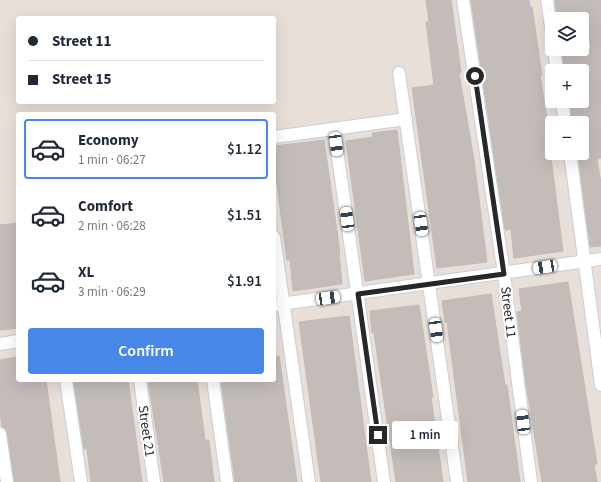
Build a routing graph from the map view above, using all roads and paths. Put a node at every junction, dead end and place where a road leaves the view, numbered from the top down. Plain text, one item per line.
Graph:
1 (464, 0) edge
2 (547, 0) edge
3 (549, 12) edge
4 (399, 72) dead end
5 (406, 120) junction
6 (334, 129) junction
7 (276, 137) edge
8 (571, 160) edge
9 (601, 258) edge
10 (586, 261) junction
11 (276, 264) edge
12 (504, 274) junction
13 (430, 284) junction
14 (358, 294) junction
15 (279, 305) edge
16 (16, 341) edge
17 (0, 344) edge
18 (66, 382) edge
19 (140, 382) edge
20 (213, 382) edge
21 (601, 385) edge
22 (0, 434) edge
23 (7, 482) edge
24 (81, 482) edge
25 (154, 482) edge
26 (227, 482) edge
27 (309, 482) edge
28 (384, 482) edge
29 (456, 482) edge
30 (531, 482) edge

1 - 12 street, Street 11
2 - 3 street
4 - 5 street
5 - 6 street
5 - 13 street
6 - 7 street
6 - 14 street
8 - 10 street
9 - 10 street
10 - 12 street
10 - 21 street
11 - 15 street
12 - 13 street
12 - 30 street, Street 11
13 - 14 street
13 - 29 street
14 - 15 street
14 - 28 street
15 - 27 street
16 - 17 street
18 - 24 street
19 - 25 street, Street 21
20 - 26 street
22 - 23 street

